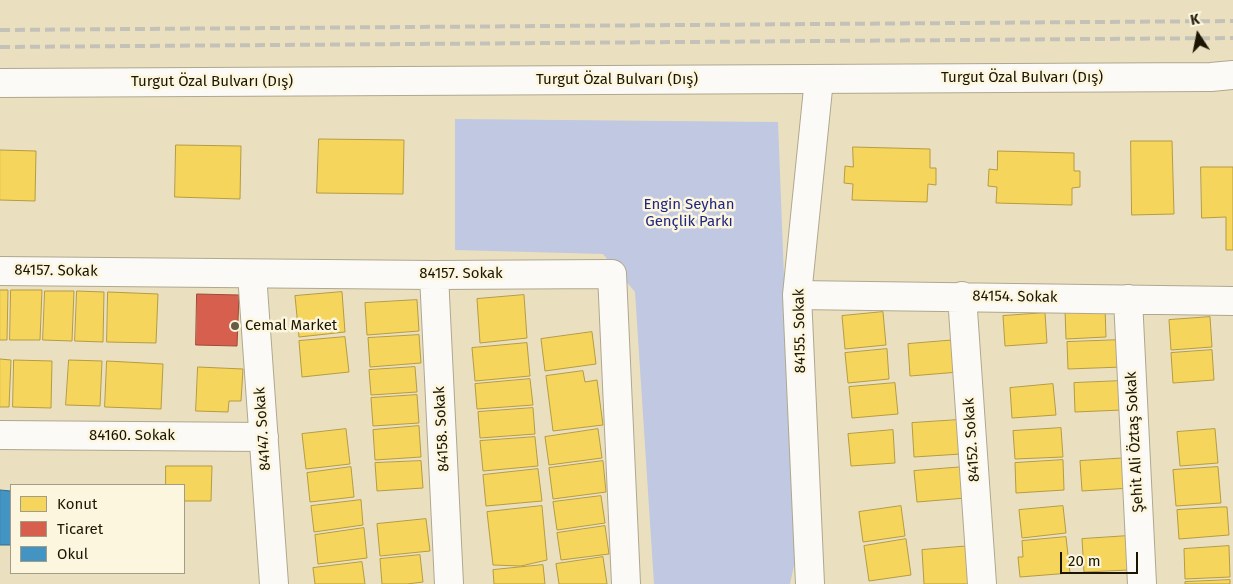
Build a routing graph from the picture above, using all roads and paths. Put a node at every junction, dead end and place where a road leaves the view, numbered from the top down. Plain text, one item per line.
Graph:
1 (1233, 75) edge
2 (819, 80) junction
3 (0, 83) edge
4 (0, 271) edge
5 (252, 274) junction
6 (434, 275) junction
7 (797, 294) junction
8 (962, 296) junction
9 (1128, 299) junction
10 (1233, 301) edge
11 (0, 435) edge
12 (264, 437) junction
13 (274, 584) edge
14 (449, 584) edge
15 (626, 584) edge
16 (810, 584) edge
17 (982, 584) edge
18 (1142, 584) edge

1 - 2 street, Turgut Özal Bulvarı (Dış)
2 - 3 street, Turgut Özal Bulvarı (Dış)
2 - 7 street, 84155. Sokak
4 - 5 street, 84157. Sokak
5 - 6 street, 84157. Sokak
5 - 12 street, 84147. Sokak
6 - 14 street, 84158. Sokak
6 - 15 street, 84157. Sokak
7 - 8 street, 84154. Sokak
7 - 16 street, 84155. Sokak
8 - 9 street, 84154. Sokak
8 - 17 street, 84152. Sokak
9 - 10 street, 84154. Sokak
9 - 18 street, Şehit Ali Öztaş Sokak
11 - 12 street, 84160. Sokak
12 - 13 street, 84147. Sokak

